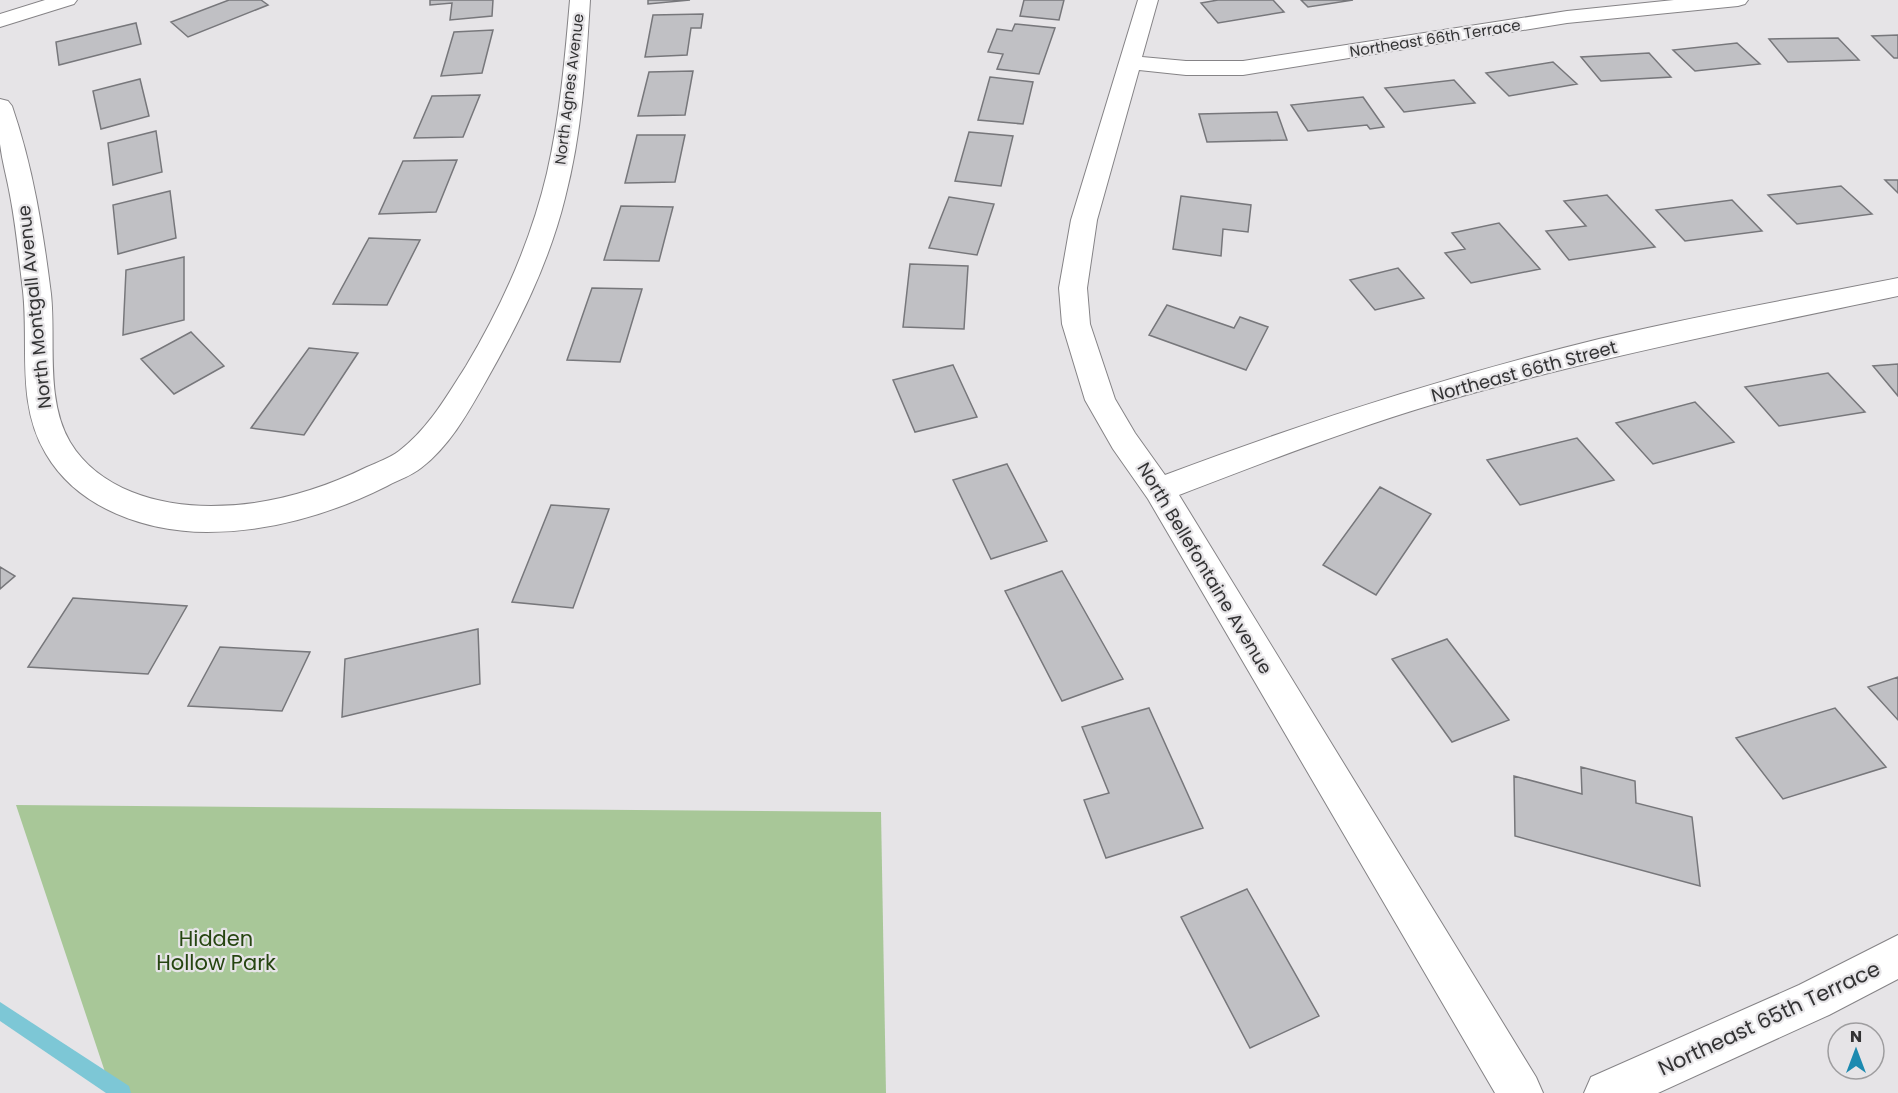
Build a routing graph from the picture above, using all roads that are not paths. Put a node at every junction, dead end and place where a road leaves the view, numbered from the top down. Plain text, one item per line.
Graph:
1 (67, 0) edge
2 (580, 0) edge
3 (1148, 0) edge
4 (1738, 0) edge
5 (0, 21) edge
6 (1131, 63) junction
7 (0, 106) edge
8 (1898, 287) edge
9 (434, 435) joint
10 (1159, 490) junction
11 (1898, 956) edge
12 (1520, 1093) edge
13 (1607, 1093) edge

1 - 5 street
2 - 9 street, North Agnes Avenue
3 - 6 street, North Bellefontaine Avenue
4 - 6 street, Northeast 66th Terrace
6 - 10 street, North Bellefontaine Avenue
7 - 9 street, North Montgall Avenue
8 - 10 street, Northeast 66th Street
10 - 12 street, North Bellefontaine Avenue
11 - 13 street, Northeast 65th Terrace

